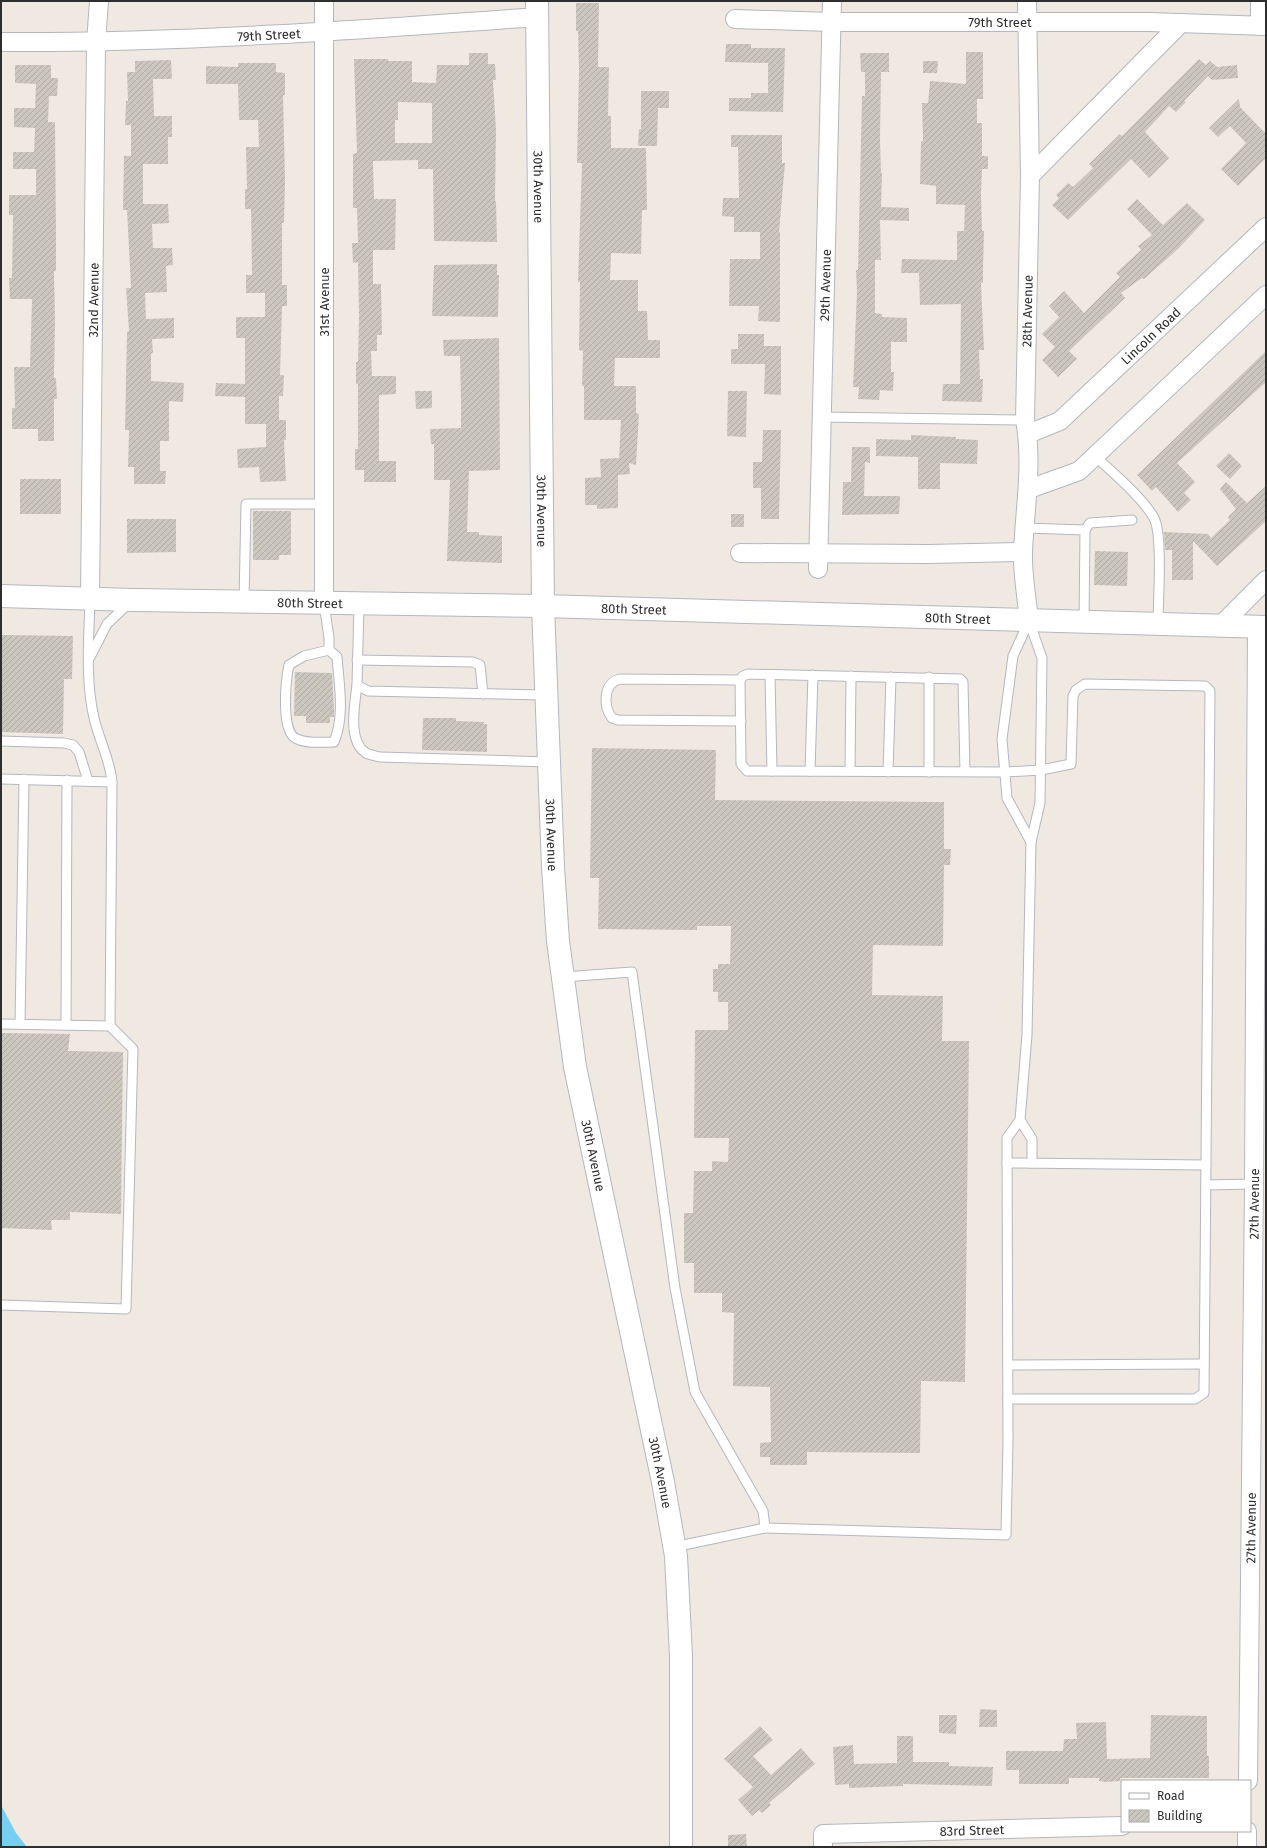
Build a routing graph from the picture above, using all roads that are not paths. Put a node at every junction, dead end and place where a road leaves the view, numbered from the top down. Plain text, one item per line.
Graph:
1 (99, 1) edge
2 (324, 1) edge
3 (832, 1) edge
4 (1027, 1) edge
5 (1260, 1) edge
6 (537, 9) edge
7 (735, 19) dead end
8 (1026, 21) junction
9 (831, 22) junction
10 (1181, 23) junction
11 (1263, 26) edge
12 (324, 32) junction
13 (1, 42) edge
14 (96, 43) junction
15 (1030, 176) junction
16 (1266, 227) edge
17 (1266, 295) edge
18 (822, 417) junction
19 (1026, 427) junction
20 (1095, 456) junction
21 (1029, 489) junction
22 (324, 504) junction
23 (1132, 520) dead end
24 (1025, 528) junction
25 (1086, 530) junction
26 (1023, 552) junction
27 (740, 553) dead end
28 (819, 561) junction
29 (1266, 580) edge
30 (1, 596) edge
31 (90, 599) junction
32 (133, 600) junction
33 (244, 602) junction
34 (324, 603) junction
35 (359, 604) junction
36 (543, 606) junction
37 (1029, 621) junction
38 (1084, 622) junction
39 (1158, 624) junction
40 (1220, 626) junction
41 (1261, 627) edge
42 (329, 650) junction
43 (89, 660) junction
44 (358, 660) junction
45 (770, 675) junction
46 (813, 675) junction
47 (851, 676) junction
48 (891, 677) junction
49 (929, 677) junction
50 (740, 680) junction
51 (356, 685) junction
52 (483, 694) junction
53 (546, 695) junction
54 (741, 721) junction
55 (1, 741) edge
56 (549, 762) junction
57 (1041, 770) junction
58 (772, 771) junction
59 (810, 771) junction
60 (850, 771) junction
61 (888, 772) junction
62 (929, 772) junction
63 (965, 772) junction
64 (1005, 772) junction
65 (1, 779) edge
66 (24, 779) junction
67 (67, 780) junction
68 (88, 781) junction
69 (112, 782) junction
70 (1031, 842) junction
71 (563, 977) junction
72 (1, 1024) edge
73 (20, 1024) junction
74 (66, 1025) junction
75 (110, 1026) junction
76 (1020, 1120) junction
77 (1007, 1162) junction
78 (1032, 1163) junction
79 (1206, 1165) junction
80 (1260, 1184) edge
81 (1206, 1185) junction
82 (1, 1305) edge
83 (1204, 1364) junction
84 (1008, 1365) junction
85 (1008, 1399) junction
86 (765, 1528) junction
87 (674, 1547) junction
88 (1248, 1780) edge
89 (1121, 1826) edge
90 (1247, 1832) edge
91 (823, 1841) edge
92 (680, 1847) edge
93 (1247, 1847) edge

1 - 14 street, 32nd Avenue
2 - 12 street, 31st Avenue
3 - 9 street, 29th Avenue
4 - 8 street, 28th Avenue
5 - 11 street
6 - 12 street, 79th Street
6 - 36 street, 30th Avenue
7 - 9 street, 79th Street
8 - 9 street, 79th Street
8 - 10 street, 79th Street
8 - 15 street, 28th Avenue
9 - 18 street, 29th Avenue
10 - 11 street, 79th Street
10 - 15 street
12 - 14 street, 79th Street
12 - 22 street, 31st Avenue
13 - 14 street, 79th Street
14 - 31 street, 32nd Avenue
15 - 19 street, 28th Avenue
16 - 19 street, Lincoln Road
17 - 20 street
18 - 19 lane
18 - 28 street, 29th Avenue
19 - 21 street, 28th Avenue
20 - 21 street
20 - 39 lane
21 - 24 street, 28th Avenue
22 - 33 lane
22 - 34 street, 31st Avenue
23 - 25 lane
24 - 25 lane
24 - 26 street, 28th Avenue
25 - 38 lane
26 - 28 street
26 - 37 street, 28th Avenue
27 - 28 street
29 - 40 street
30 - 31 street, 80th Street
31 - 32 street, 80th Street
31 - 43 lane
32 - 33 street, 80th Street
32 - 43 lane
33 - 34 street, 80th Street
34 - 35 street, 80th Street
34 - 42 lane
35 - 36 street, 80th Street
35 - 44 lane
36 - 37 street, 80th Street
36 - 53 street, 30th Avenue
37 - 38 street, 80th Street
37 - 57 lane
37 - 64 lane
38 - 39 street, 80th Street
39 - 40 street, 80th Street
40 - 41 street, 80th Street
41 - 80 street, 27th Avenue
42 - 42 lane
43 - 69 lane
44 - 51 lane
44 - 52 lane
45 - 46 lane
45 - 50 lane
45 - 58 lane
46 - 47 lane
46 - 59 lane
47 - 48 lane
47 - 60 lane
48 - 49 lane
48 - 61 lane
49 - 62 lane
49 - 63 lane
50 - 54 lane
50 - 54 lane
51 - 52 lane
51 - 56 lane
52 - 53 lane
53 - 56 street, 30th Avenue
54 - 58 lane
55 - 68 lane
56 - 71 street, 30th Avenue
57 - 64 lane
57 - 70 lane
57 - 79 lane
58 - 59 lane
59 - 60 lane
60 - 61 lane
61 - 62 lane
62 - 63 lane
63 - 64 lane
64 - 70 lane
65 - 66 lane
66 - 67 lane
66 - 73 lane
67 - 68 lane
67 - 74 lane
68 - 69 lane
69 - 75 lane
70 - 76 lane
71 - 86 lane
71 - 87 street, 30th Avenue
72 - 73 lane
73 - 74 lane
74 - 75 lane
75 - 82 lane
76 - 77 lane
76 - 78 lane
77 - 78 lane
77 - 84 lane
78 - 79 lane
79 - 81 lane
80 - 81 lane
80 - 88 street, 27th Avenue
81 - 83 lane
83 - 84 lane
83 - 85 lane
84 - 85 lane
85 - 86 lane
86 - 87 lane
87 - 92 street, 30th Avenue
89 - 91 street, 83rd Street
90 - 93 street

